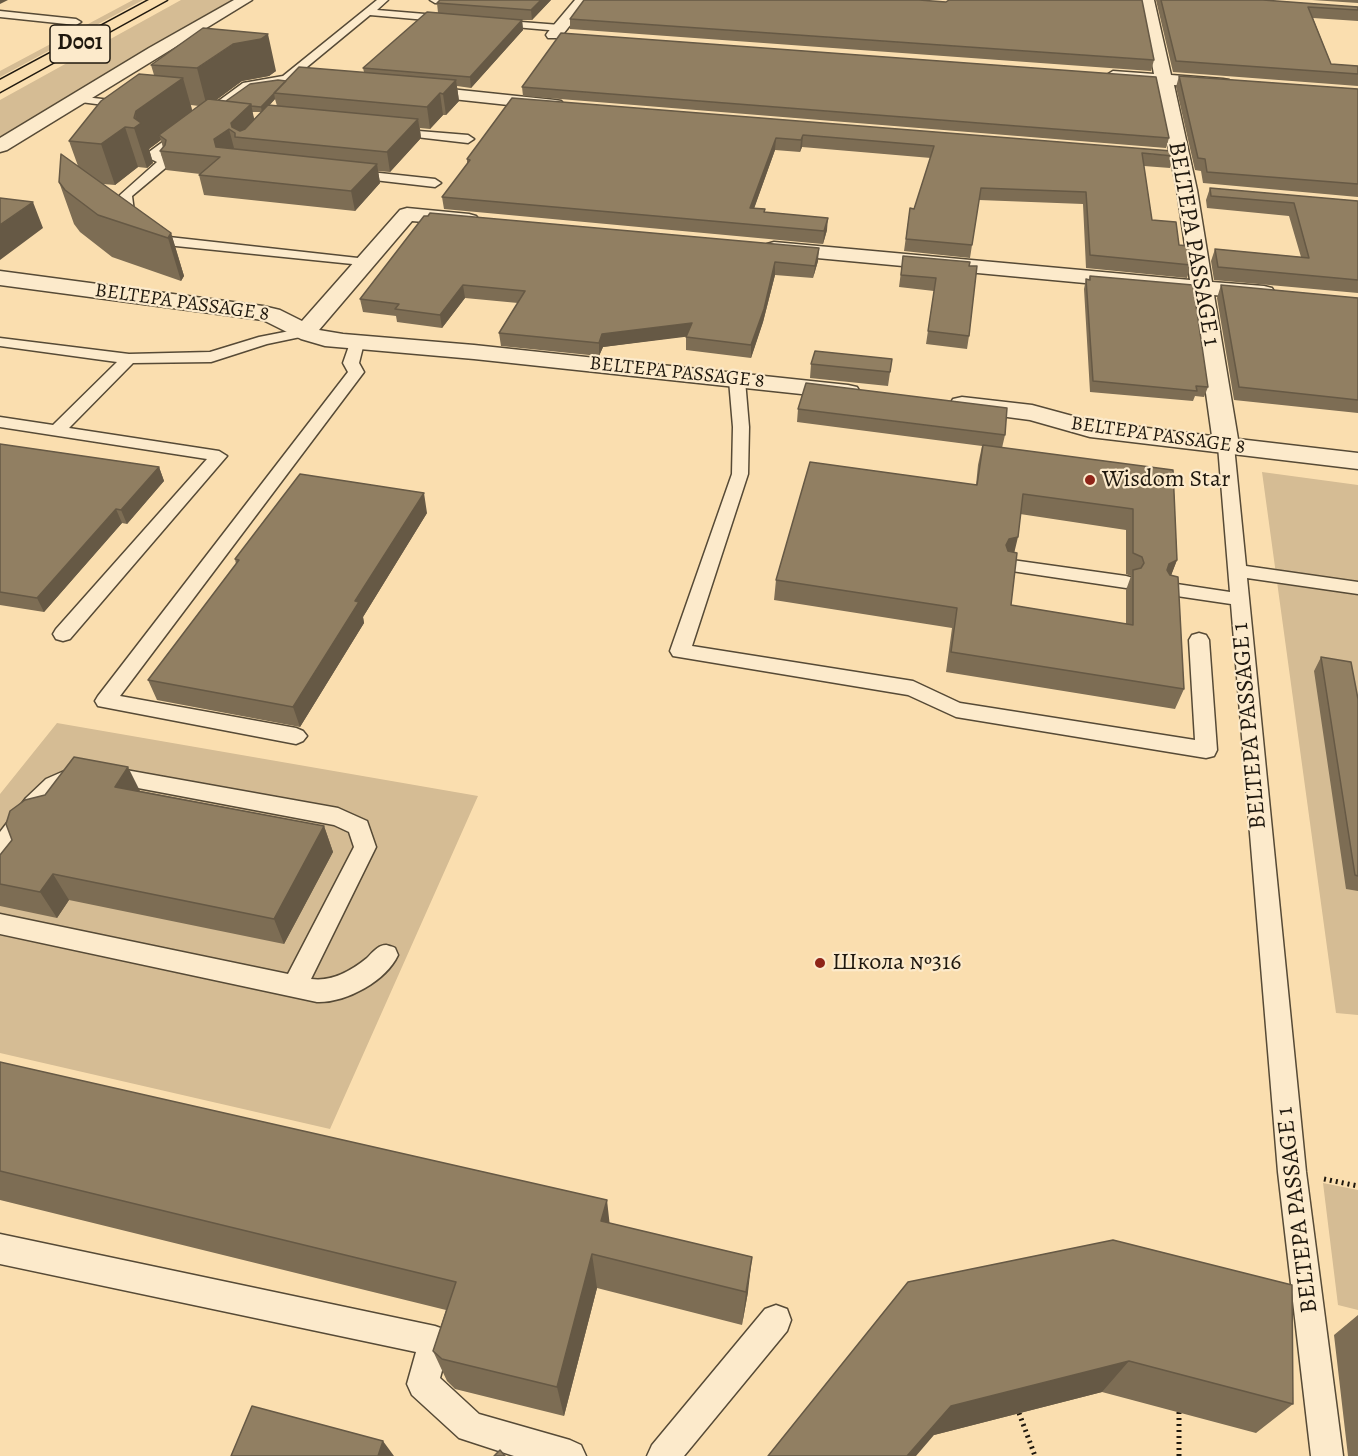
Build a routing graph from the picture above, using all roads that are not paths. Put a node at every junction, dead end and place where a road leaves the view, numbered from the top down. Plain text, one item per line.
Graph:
1 (160, 0) edge
2 (245, 0) edge
3 (383, 0) edge
4 (435, 0) edge
5 (486, 0) edge
6 (583, 0) edge
7 (1147, 0) edge
8 (369, 12) junction
9 (0, 14) edge
10 (81, 20) joint
11 (459, 20) edge
12 (481, 21) edge
13 (557, 32) junction
14 (49, 37) dead end
15 (578, 37) edge
16 (1093, 74) edge
17 (1165, 79) junction
18 (1244, 85) edge
19 (0, 87) edge
20 (392, 88) edge
21 (77, 99) junction
22 (143, 106) edge
23 (571, 106) edge
24 (187, 111) edge
25 (209, 114) junction
26 (232, 116) edge
27 (386, 131) edge
28 (468, 139) dead end
29 (0, 146) edge
30 (340, 173) edge
31 (435, 183) dead end
32 (1187, 190) junction
33 (1210, 192) edge
34 (490, 222) edge
35 (751, 246) edge
36 (367, 263) junction
37 (0, 279) edge
38 (1202, 288) junction
39 (1280, 295) edge
40 (305, 332) junction
41 (0, 342) edge
42 (357, 343) junction
43 (129, 359) junction
44 (737, 380) junction
45 (874, 395) edge
46 (943, 402) edge
47 (0, 422) edge
48 (57, 431) junction
49 (1226, 446) junction
50 (1358, 461) edge
51 (1012, 566) edge
52 (1236, 570) junction
53 (1126, 582) dead end
54 (1358, 588) edge
55 (1170, 589) edge
56 (1238, 599) junction
57 (63, 634) dead end
58 (1198, 640) dead end
59 (296, 736) dead end
60 (0, 849) edge
61 (0, 924) edge
62 (386, 955) dead end
63 (296, 986) junction
64 (0, 1249) edge
65 (777, 1320) dead end
66 (570, 1456) edge
67 (663, 1456) edge
68 (1328, 1456) edge

1 - 19 highway, D001
2 - 21 street
3 - 8 lane
4 - 5 lane
6 - 13 street
7 - 17 street, BELTEPA PASSAGE 1
8 - 11 lane
8 - 25 lane
9 - 10 lane
10 - 14 highway, D001
12 - 13 lane
13 - 15 street
16 - 17 street
17 - 18 street
17 - 32 street, BELTEPA PASSAGE 1
20 - 23 street
21 - 22 lane
21 - 29 street
24 - 25 lane
25 - 26 lane
25 - 36 lane
27 - 28 lane
30 - 31 lane
32 - 33 street
32 - 38 street, BELTEPA PASSAGE 1
34 - 36 street
35 - 38 street
36 - 40 street
37 - 40 street, BELTEPA PASSAGE 8
38 - 39 street
38 - 49 street, BELTEPA PASSAGE 1
40 - 42 street, BELTEPA PASSAGE 8
40 - 43 lane
41 - 43 lane
42 - 44 street, BELTEPA PASSAGE 8
42 - 59 lane
43 - 48 lane
44 - 45 street, BELTEPA PASSAGE 8
44 - 58 lane
46 - 49 street, BELTEPA PASSAGE 8
47 - 48 lane
48 - 57 lane
49 - 50 street, BELTEPA PASSAGE 8
49 - 52 lane, BELTEPA PASSAGE 1
51 - 53 lane
52 - 54 lane
52 - 56 lane, BELTEPA PASSAGE 1
55 - 56 lane
56 - 68 lane, BELTEPA PASSAGE 1
60 - 63 lane
61 - 63 lane
62 - 63 lane
64 - 66 lane
65 - 67 lane

